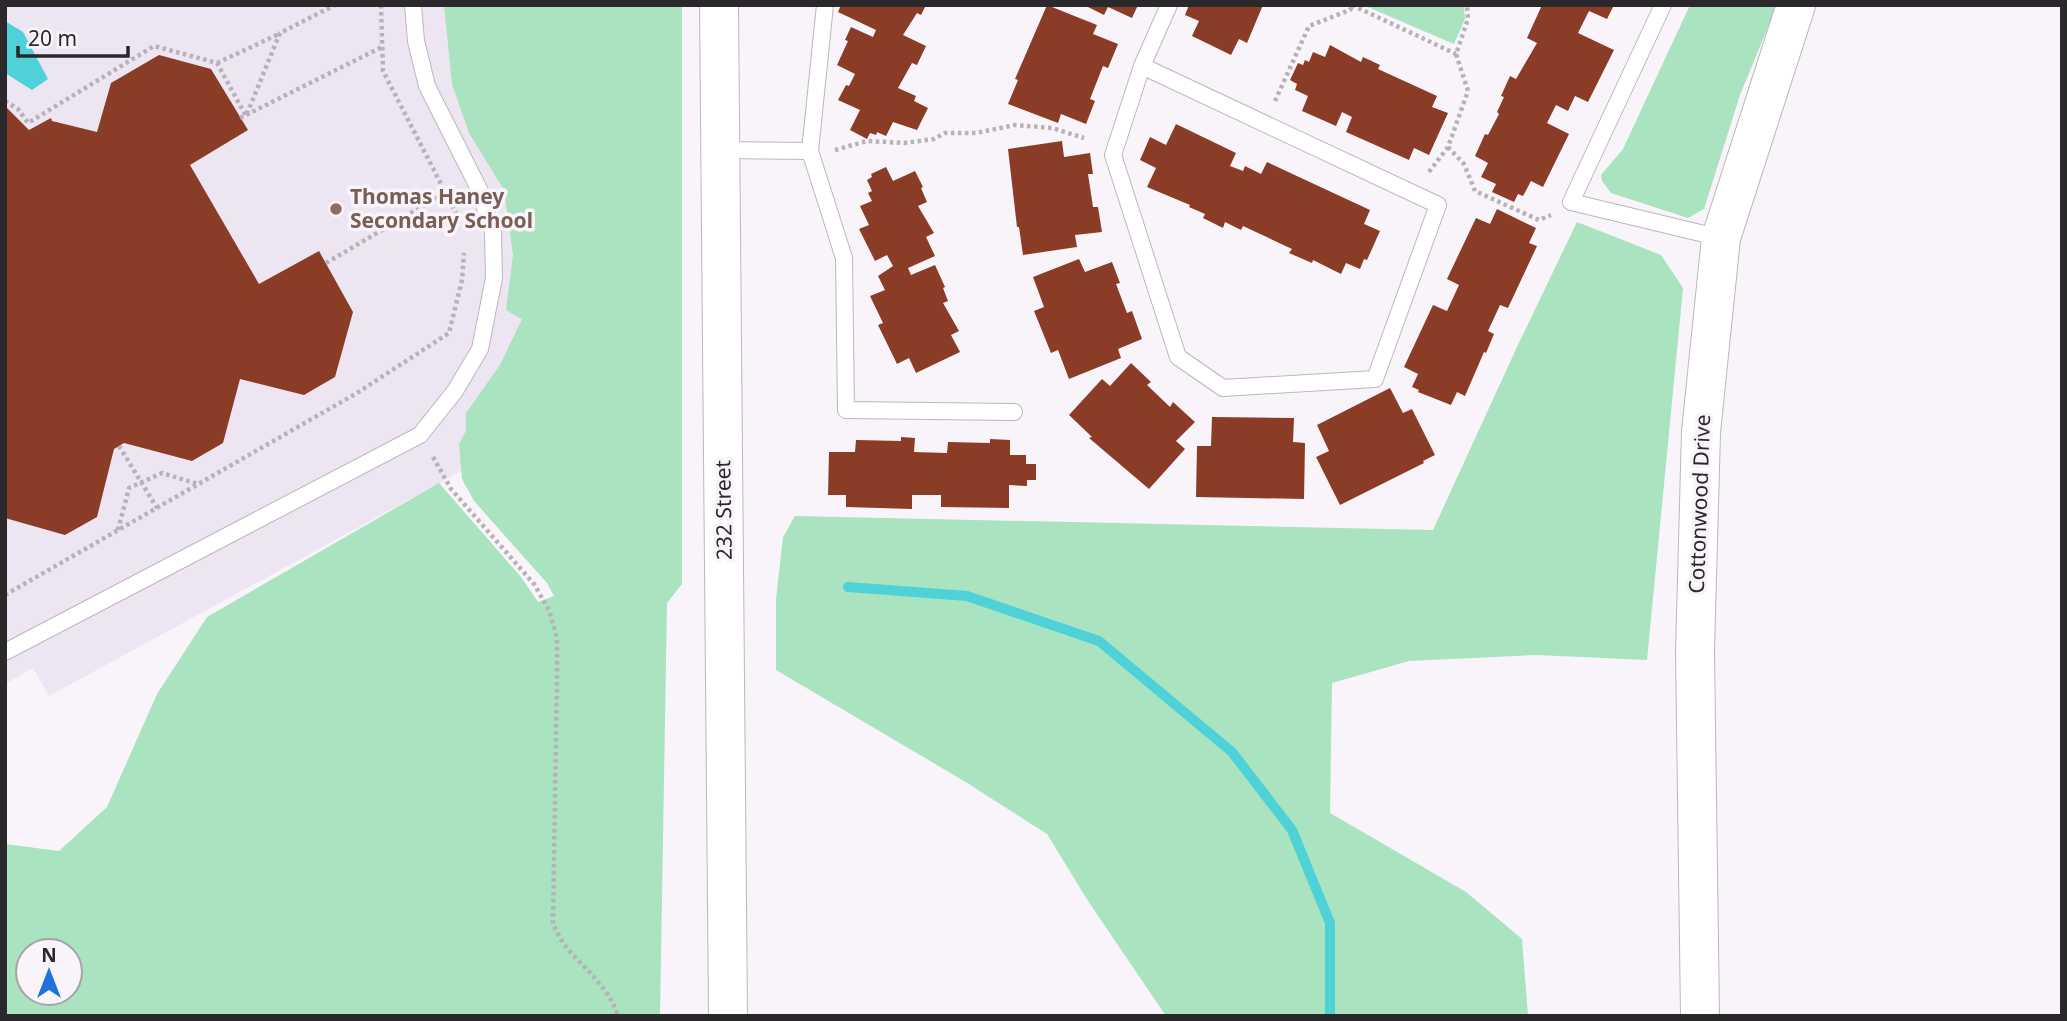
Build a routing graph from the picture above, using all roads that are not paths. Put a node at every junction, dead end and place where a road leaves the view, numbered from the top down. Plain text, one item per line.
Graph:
1 (413, 5) edge
2 (719, 5) edge
3 (825, 5) edge
4 (1169, 5) edge
5 (1663, 5) edge
6 (1796, 5) edge
7 (1142, 66) junction
8 (720, 150) junction
9 (810, 151) junction
10 (1721, 238) junction
11 (1014, 412) dead end
12 (5, 652) edge
13 (728, 1016) edge
14 (1700, 1016) edge

1 - 12 lane
2 - 8 street, 232 Street
3 - 9 lane
4 - 7 lane
5 - 10 lane
6 - 10 street, Cottonwood Drive
7 - 7 lane
8 - 9 lane
8 - 13 street, 232 Street
9 - 11 lane
10 - 14 street, Cottonwood Drive

